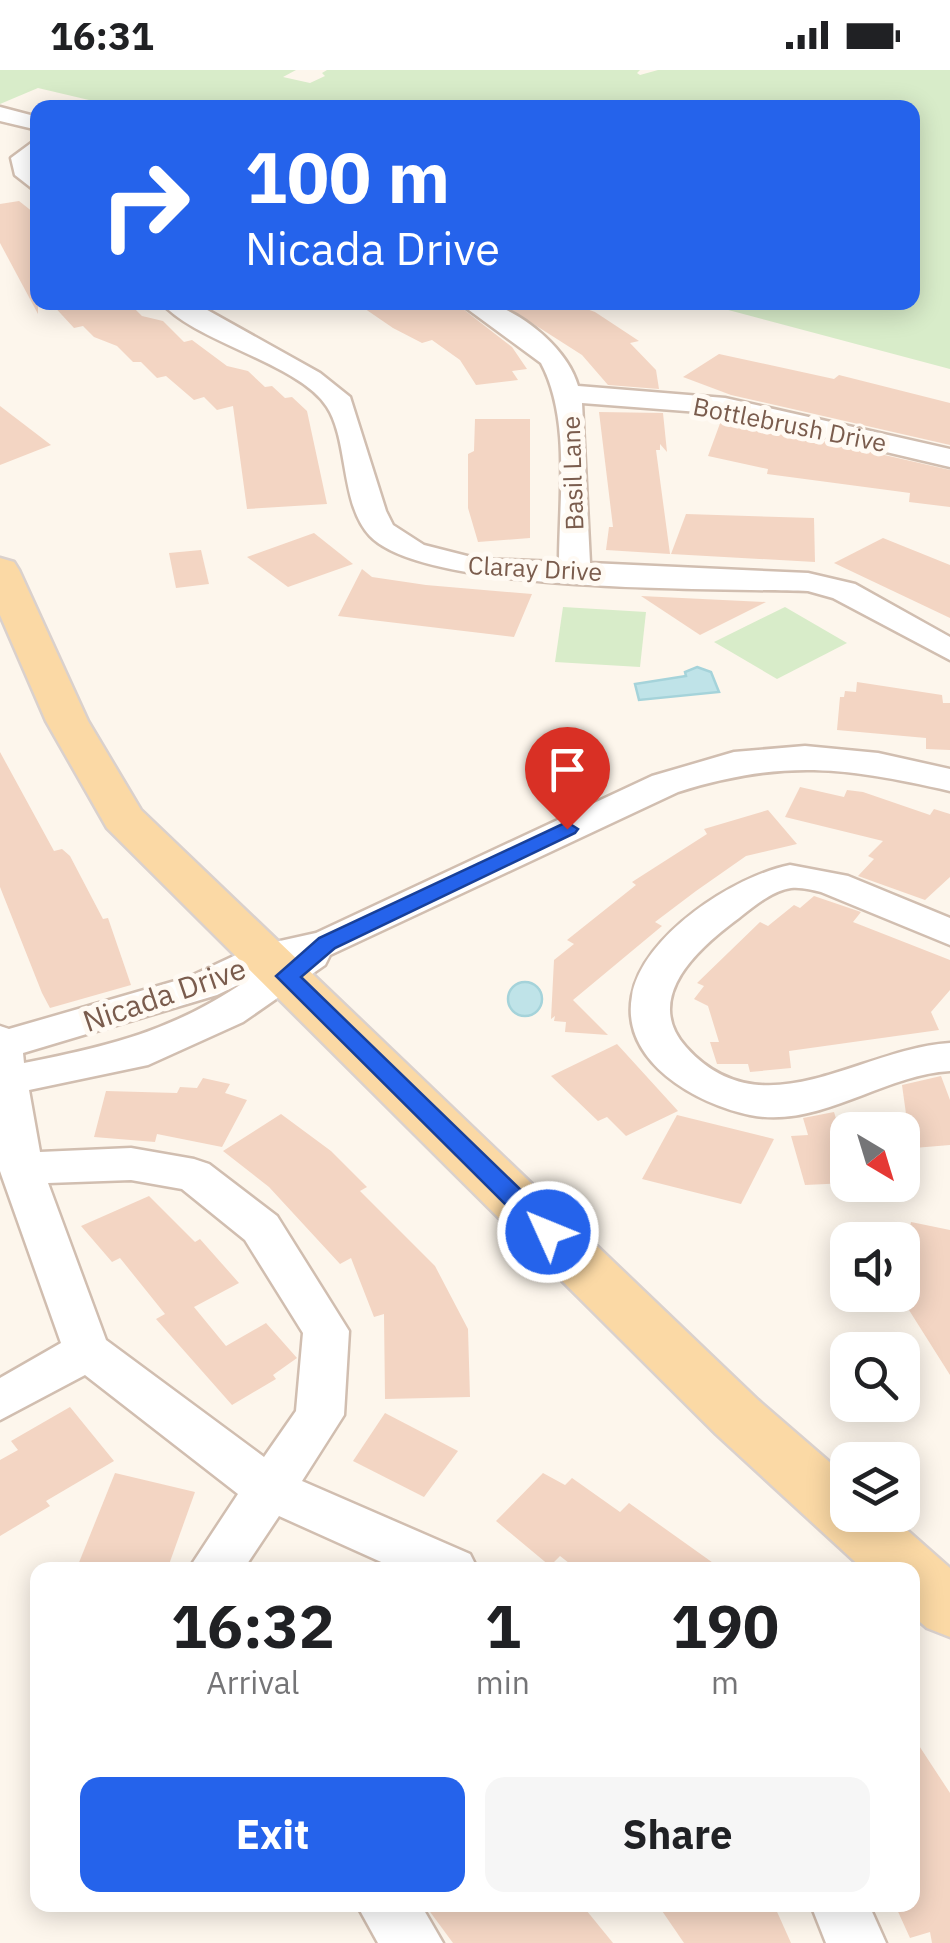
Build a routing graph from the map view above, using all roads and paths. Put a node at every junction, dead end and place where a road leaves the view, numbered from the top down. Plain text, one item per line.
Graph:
1 (0, 114) edge
2 (30, 122) edge
3 (30, 152) edge
4 (30, 177) edge
5 (187, 310) edge
6 (483, 310) edge
7 (569, 394) junction
8 (950, 458) edge
9 (0, 570) edge
10 (575, 571) junction
11 (950, 650) edge
12 (950, 780) edge
13 (950, 933) edge
14 (277, 966) junction
15 (4, 1055) edge
16 (950, 1057) edge
17 (21, 1168) junction
18 (88, 1351) junction
19 (0, 1401) edge
20 (269, 1489) junction
21 (219, 1562) edge
22 (434, 1562) edge
23 (899, 1562) edge
24 (920, 1581) edge
25 (950, 1608) edge
26 (391, 1912) edge
27 (843, 1912) edge
28 (413, 1943) edge
29 (856, 1943) edge

1 - 2 street
3 - 4 street
5 - 10 street, Claray Drive
6 - 7 street, Basil Lane
7 - 8 street, Bottlebrush Drive
7 - 10 street, Basil Lane
9 - 14 main road
10 - 11 street, Claray Drive
12 - 14 street, Nicada Drive
13 - 16 street
14 - 15 street, Nicada Drive
14 - 23 main road
15 - 17 street
17 - 18 street
17 - 20 street
18 - 19 street
18 - 20 street
20 - 21 street
20 - 22 street
24 - 25 main road
26 - 28 street
27 - 29 street

